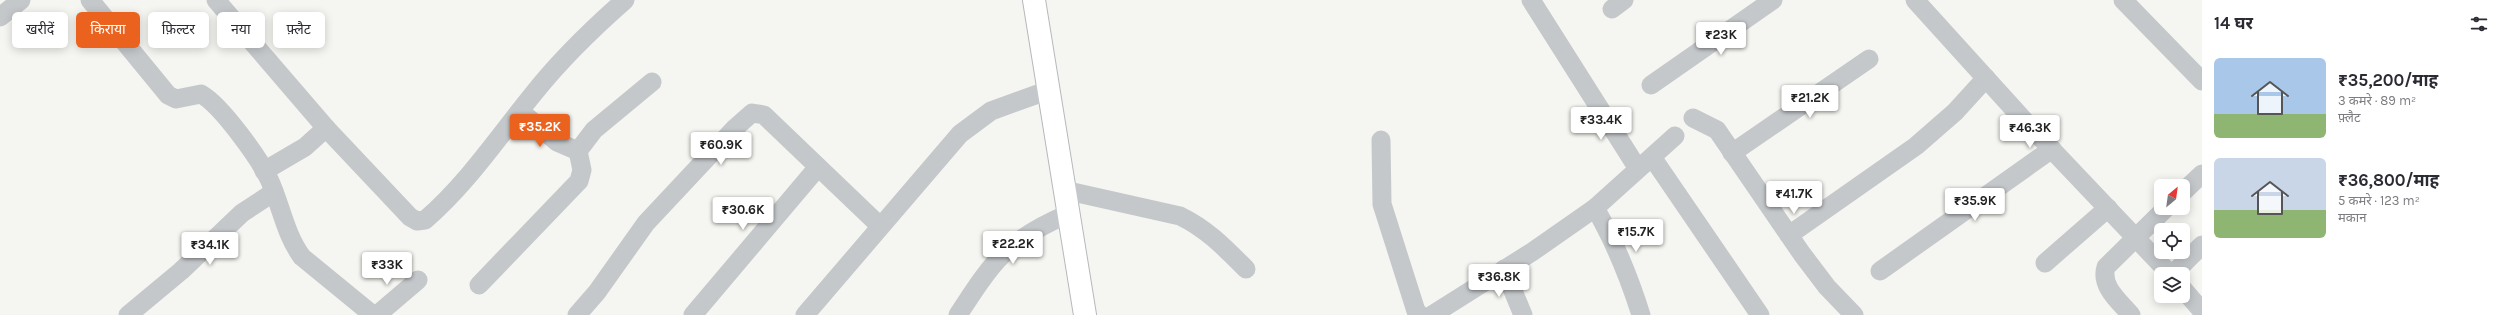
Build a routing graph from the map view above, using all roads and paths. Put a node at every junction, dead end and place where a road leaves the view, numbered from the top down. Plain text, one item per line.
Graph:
1 (21, 0) edge
2 (90, 0) edge
3 (216, 0) edge
4 (625, 0) edge
5 (1034, 0) edge
6 (1531, 0) edge
7 (1773, 0) edge
8 (1915, 0) edge
9 (2123, 0) edge
10 (0, 17) edge
11 (1869, 60) dead end
12 (1986, 78) junction
13 (2202, 81) edge
14 (652, 82) dead end
15 (1651, 85) dead end
16 (1049, 90) junction
17 (520, 111) junction
18 (1693, 118) dead end
19 (326, 128) junction
20 (1675, 136) dead end
21 (1381, 140) dead end
22 (2052, 149) junction
23 (578, 151) junction
24 (1732, 153) junction
25 (1652, 157) junction
26 (818, 167) junction
27 (1638, 169) junction
28 (264, 171) junction
29 (2202, 174) edge
30 (2190, 185) edge
31 (1064, 190) junction
32 (274, 192) junction
33 (1594, 208) junction
34 (2108, 208) junction
35 (1068, 214) junction
36 (2159, 215) edge
37 (880, 226) junction
38 (1789, 235) junction
39 (2135, 237) junction
40 (2202, 245) edge
41 (2045, 263) dead end
42 (2164, 267) edge
43 (2178, 267) edge
44 (1246, 269) dead end
45 (1504, 269) junction
46 (1880, 271) dead end
47 (418, 280) dead end
48 (479, 285) dead end
49 (2190, 298) edge
50 (2202, 311) edge
51 (128, 315) edge
52 (372, 315) edge
53 (377, 315) edge
54 (577, 315) edge
55 (693, 315) edge
56 (805, 315) edge
57 (958, 315) edge
58 (1085, 315) edge
59 (1420, 315) edge
60 (1432, 315) edge
61 (1523, 315) edge
62 (1641, 315) edge
63 (1760, 315) edge
64 (1854, 315) edge
65 (2131, 315) edge

1 - 10 street
2 - 28 street
3 - 19 street
4 - 17 street
5 - 16 main road
6 - 27 street
7 - 15 street
8 - 12 street
9 - 13 street
11 - 24 street
12 - 22 street
12 - 38 street
14 - 23 street
16 - 31 main road
16 - 37 street
17 - 19 street
17 - 23 street
18 - 24 street
19 - 28 street
20 - 25 street
21 - 59 street
22 - 34 street
22 - 46 street
23 - 48 street
24 - 38 street
25 - 27 street
25 - 63 street
26 - 37 street
26 - 54 street
26 - 55 street
27 - 33 street
28 - 32 street
29 - 30 street
31 - 35 main road
31 - 44 street
32 - 51 street
32 - 52 street
33 - 45 street
33 - 62 street
34 - 39 street
34 - 41 street
35 - 57 street
35 - 58 main road
36 - 39 street
37 - 56 street
38 - 64 street
39 - 42 street
39 - 65 street
40 - 43 street
45 - 60 street
45 - 61 street
47 - 53 street
49 - 50 street

